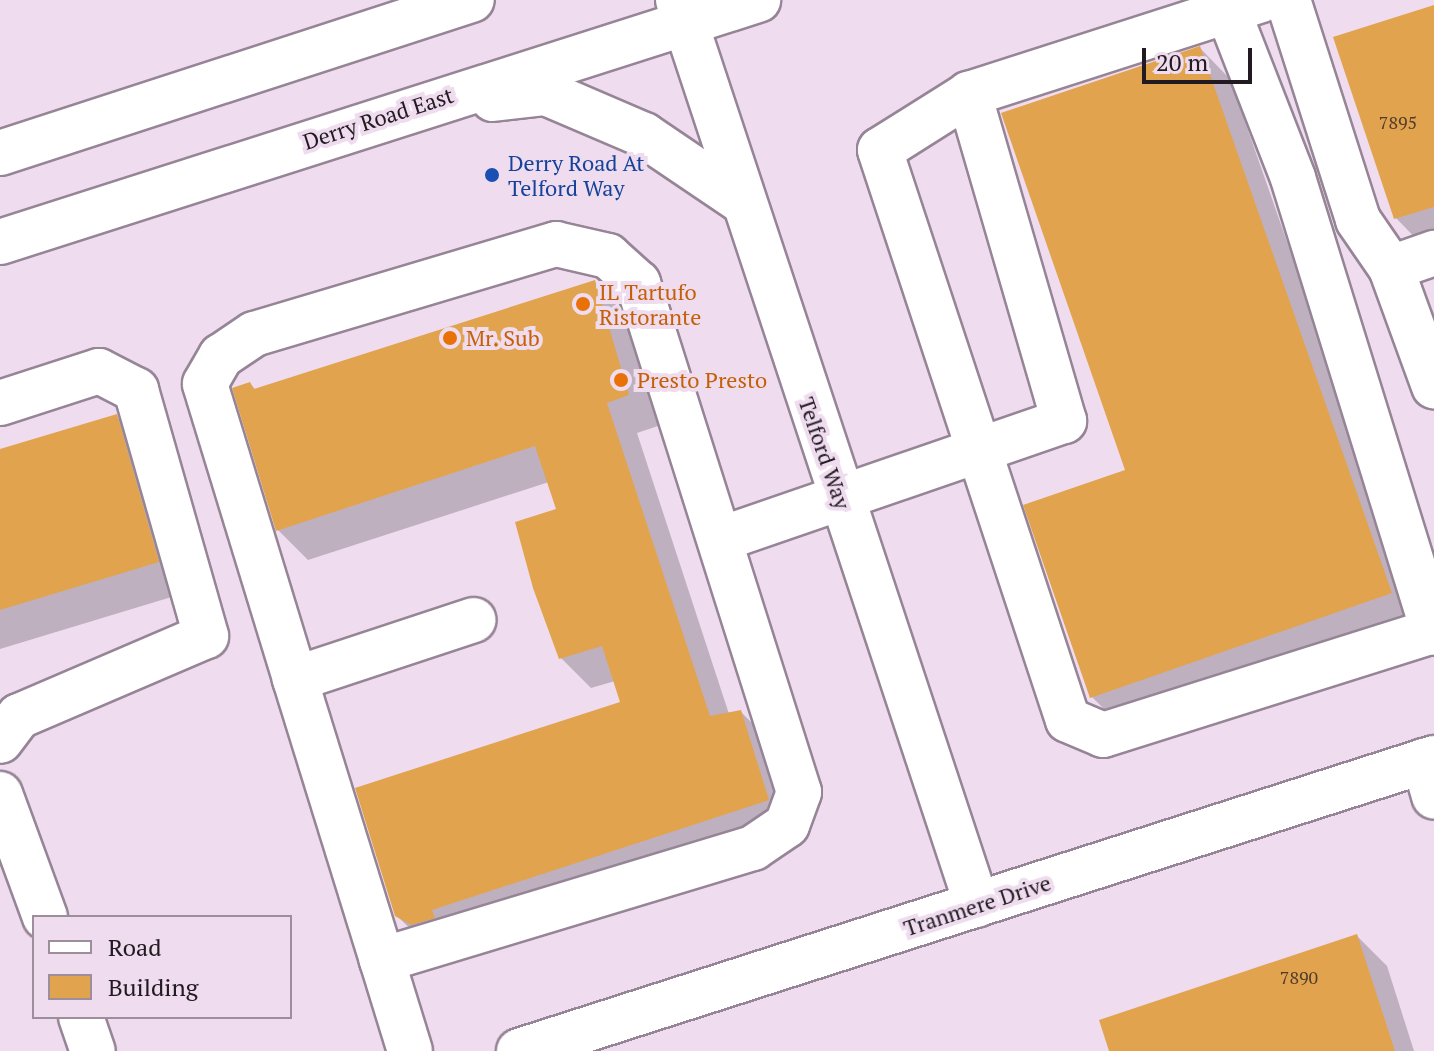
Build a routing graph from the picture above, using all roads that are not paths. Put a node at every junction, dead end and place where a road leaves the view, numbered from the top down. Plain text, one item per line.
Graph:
1 (472, 0) edge
2 (758, 0) edge
3 (1288, 0) edge
4 (1245, 5) edge
5 (680, 12) edge
6 (969, 94) junction
7 (400, 111) junction
8 (0, 153) edge
9 (740, 200) junction
10 (0, 242) edge
11 (1434, 253) edge
12 (1391, 268) junction
13 (1431, 366) edge
14 (0, 403) edge
15 (981, 450) junction
16 (840, 498) junction
17 (721, 539) junction
18 (473, 620) dead end
19 (1434, 632) edge
20 (295, 679) junction
21 (0, 741) edge
22 (1431, 772) edge
23 (0, 794) edge
24 (977, 905) junction
25 (44, 915) edge
26 (382, 960) junction
27 (82, 1019) edge
28 (93, 1051) edge
29 (410, 1051) edge
30 (519, 1051) edge

1 - 8 street
2 - 5 street, Derry Road East
3 - 12 street
4 - 6 street
4 - 19 street
5 - 7 street, Derry Road East
5 - 9 street, Telford Way
6 - 15 street
6 - 15 street
7 - 9 street
7 - 10 street, Derry Road East
9 - 16 street, Telford Way
11 - 12 street
12 - 13 street
14 - 21 street
15 - 16 street
15 - 19 street
16 - 17 street
16 - 24 street, Telford Way
17 - 20 street
17 - 26 street
18 - 20 street
20 - 26 street
22 - 24 street, Tranmere Drive
23 - 25 street
24 - 30 street, Tranmere Drive
26 - 29 street
27 - 28 street

